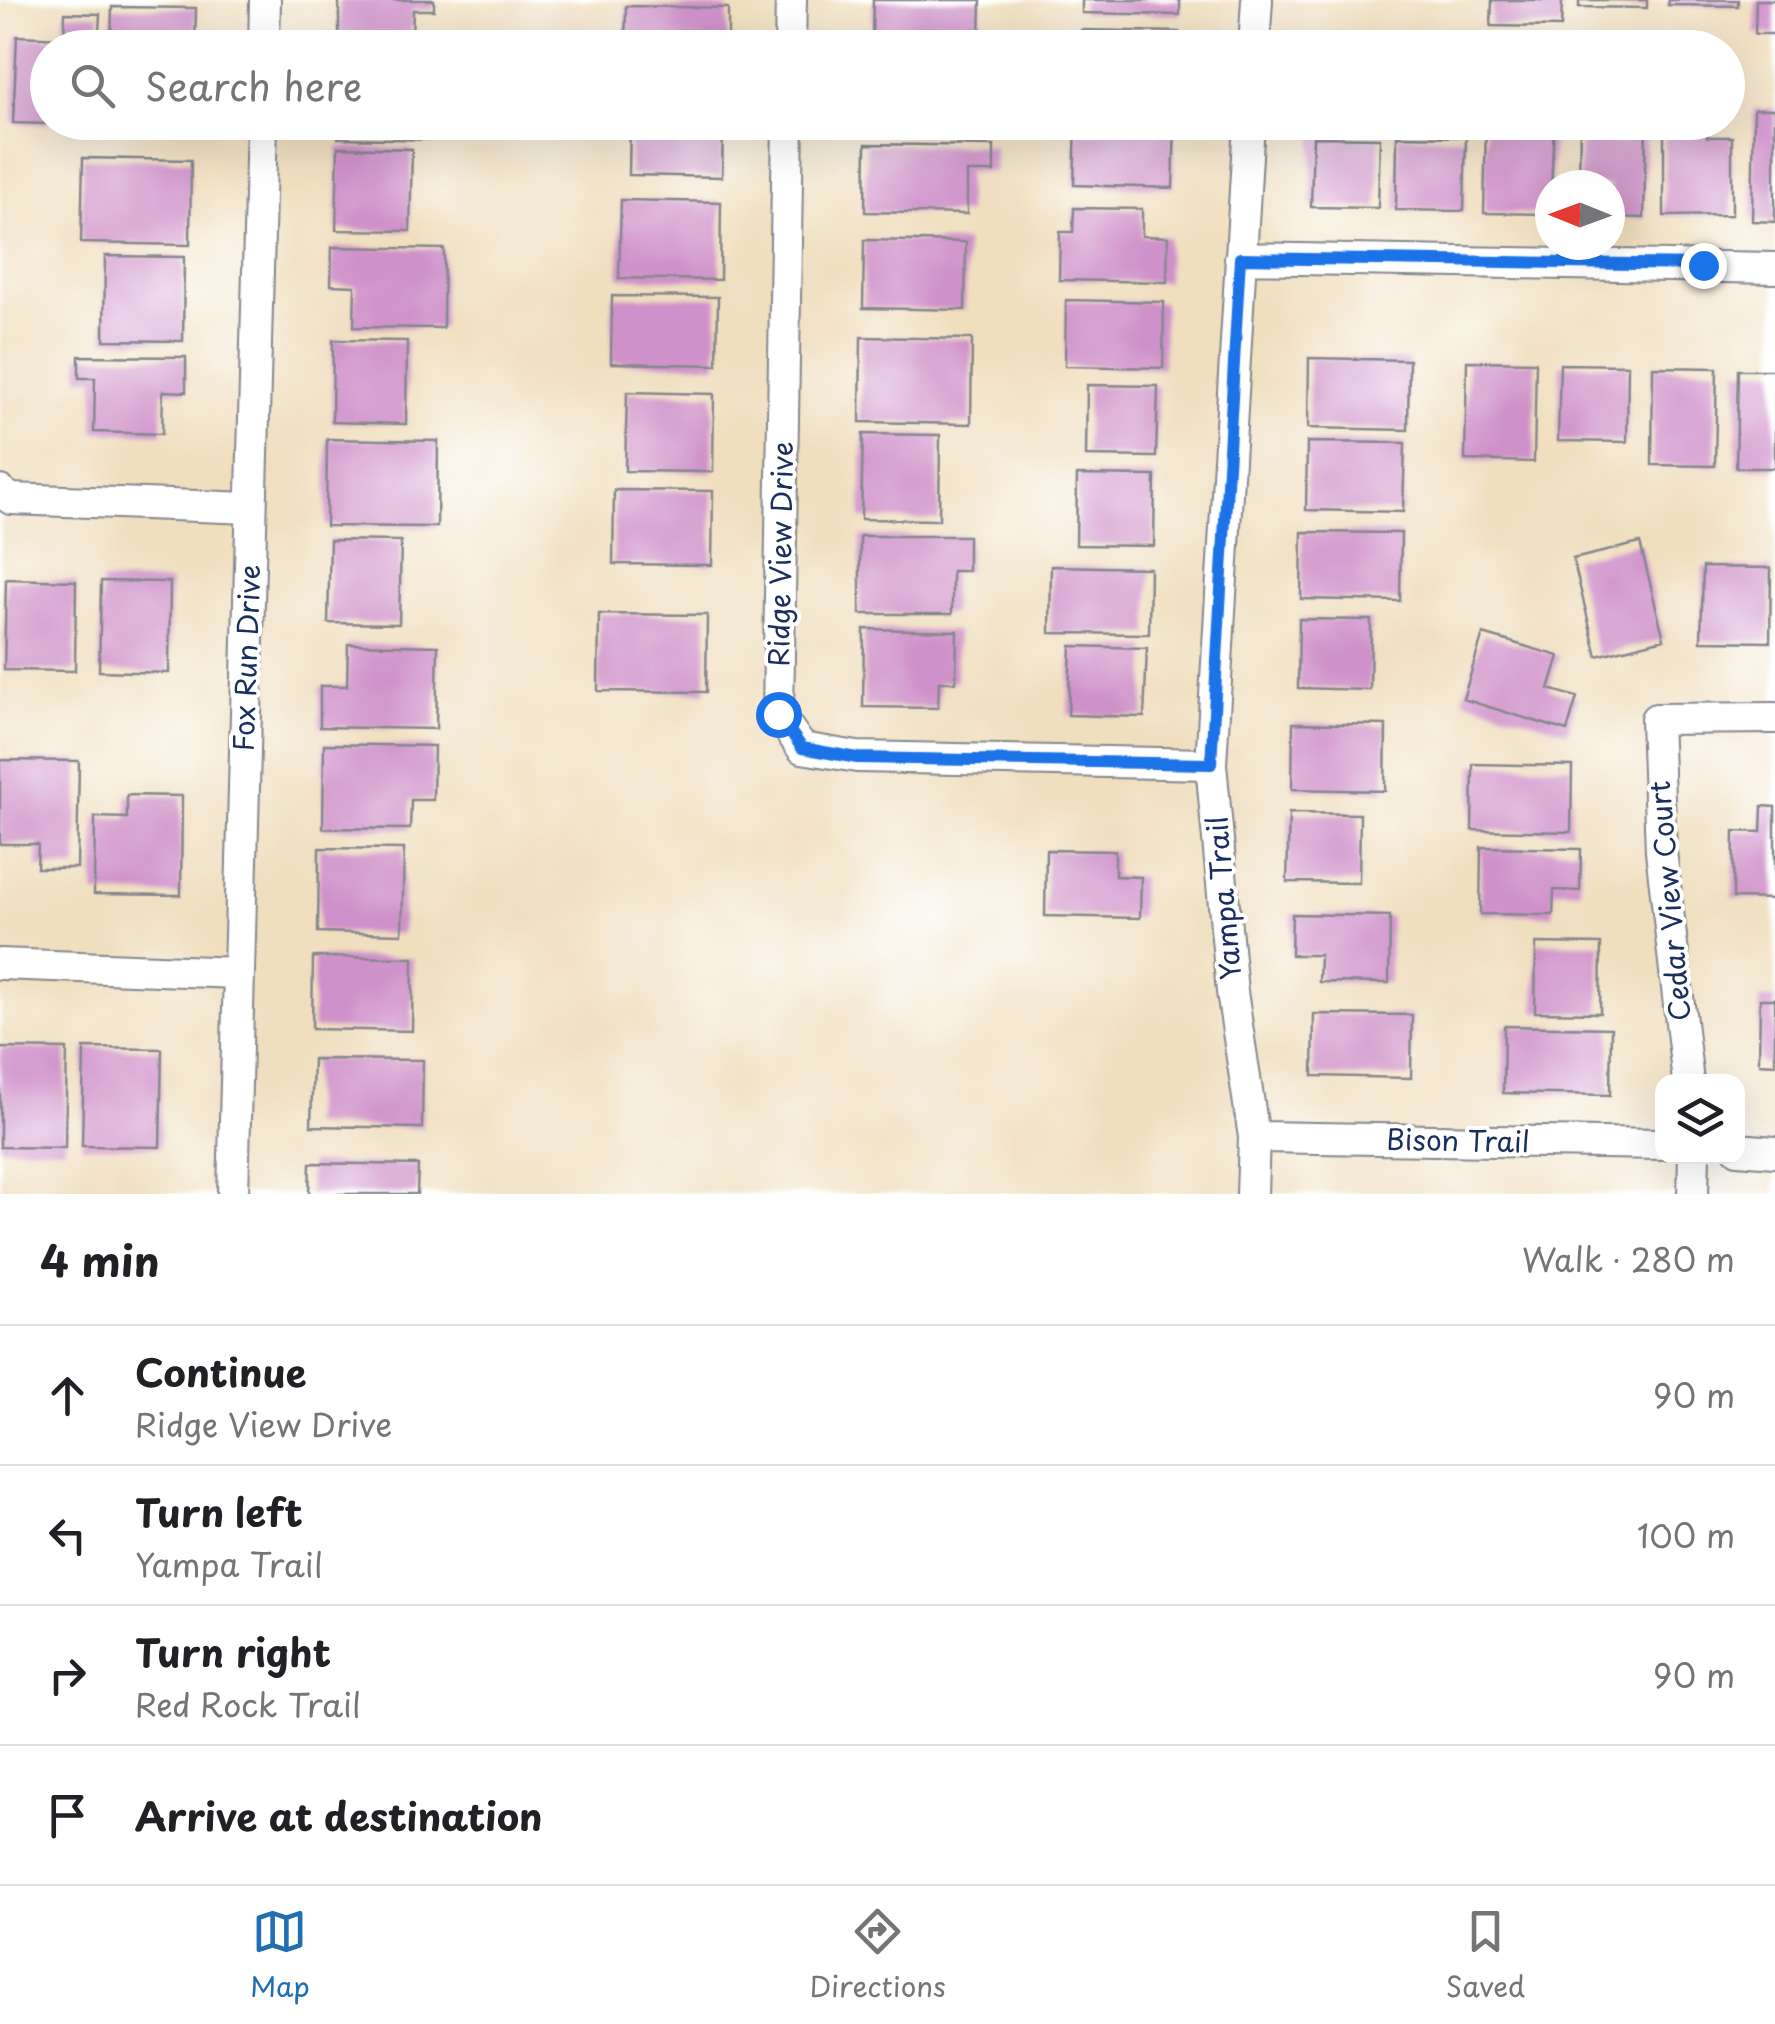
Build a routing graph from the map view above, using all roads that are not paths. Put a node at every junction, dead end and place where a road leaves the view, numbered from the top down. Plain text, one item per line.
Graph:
1 (265, 0) edge
2 (790, 0) edge
3 (1256, 0) edge
4 (264, 30) edge
5 (790, 30) edge
6 (1255, 30) edge
7 (261, 140) edge
8 (788, 140) edge
9 (1248, 140) edge
10 (1240, 258) junction
11 (1775, 268) edge
12 (0, 491) edge
13 (251, 508) junction
14 (1775, 718) edge
15 (1211, 764) junction
16 (0, 964) edge
17 (238, 973) junction
18 (1687, 1074) edge
19 (1254, 1137) junction
20 (1655, 1144) edge
21 (1745, 1149) edge
22 (1775, 1152) edge
23 (1694, 1164) edge
24 (232, 1194) edge
25 (1252, 1194) edge
26 (1693, 1194) edge

1 - 4 street
2 - 5 street
3 - 6 street
7 - 13 street, Fox Run Drive
8 - 15 street, Ridge View Drive
9 - 10 street, Yampa Trail
10 - 11 street
10 - 15 street, Yampa Trail
12 - 13 street
13 - 17 street, Fox Run Drive
14 - 18 street, Cedar View Court
15 - 19 street, Yampa Trail
16 - 17 street
17 - 24 street, Fox Run Drive
19 - 20 street, Bison Trail
19 - 25 street, Yampa Trail
21 - 22 street
23 - 26 street

